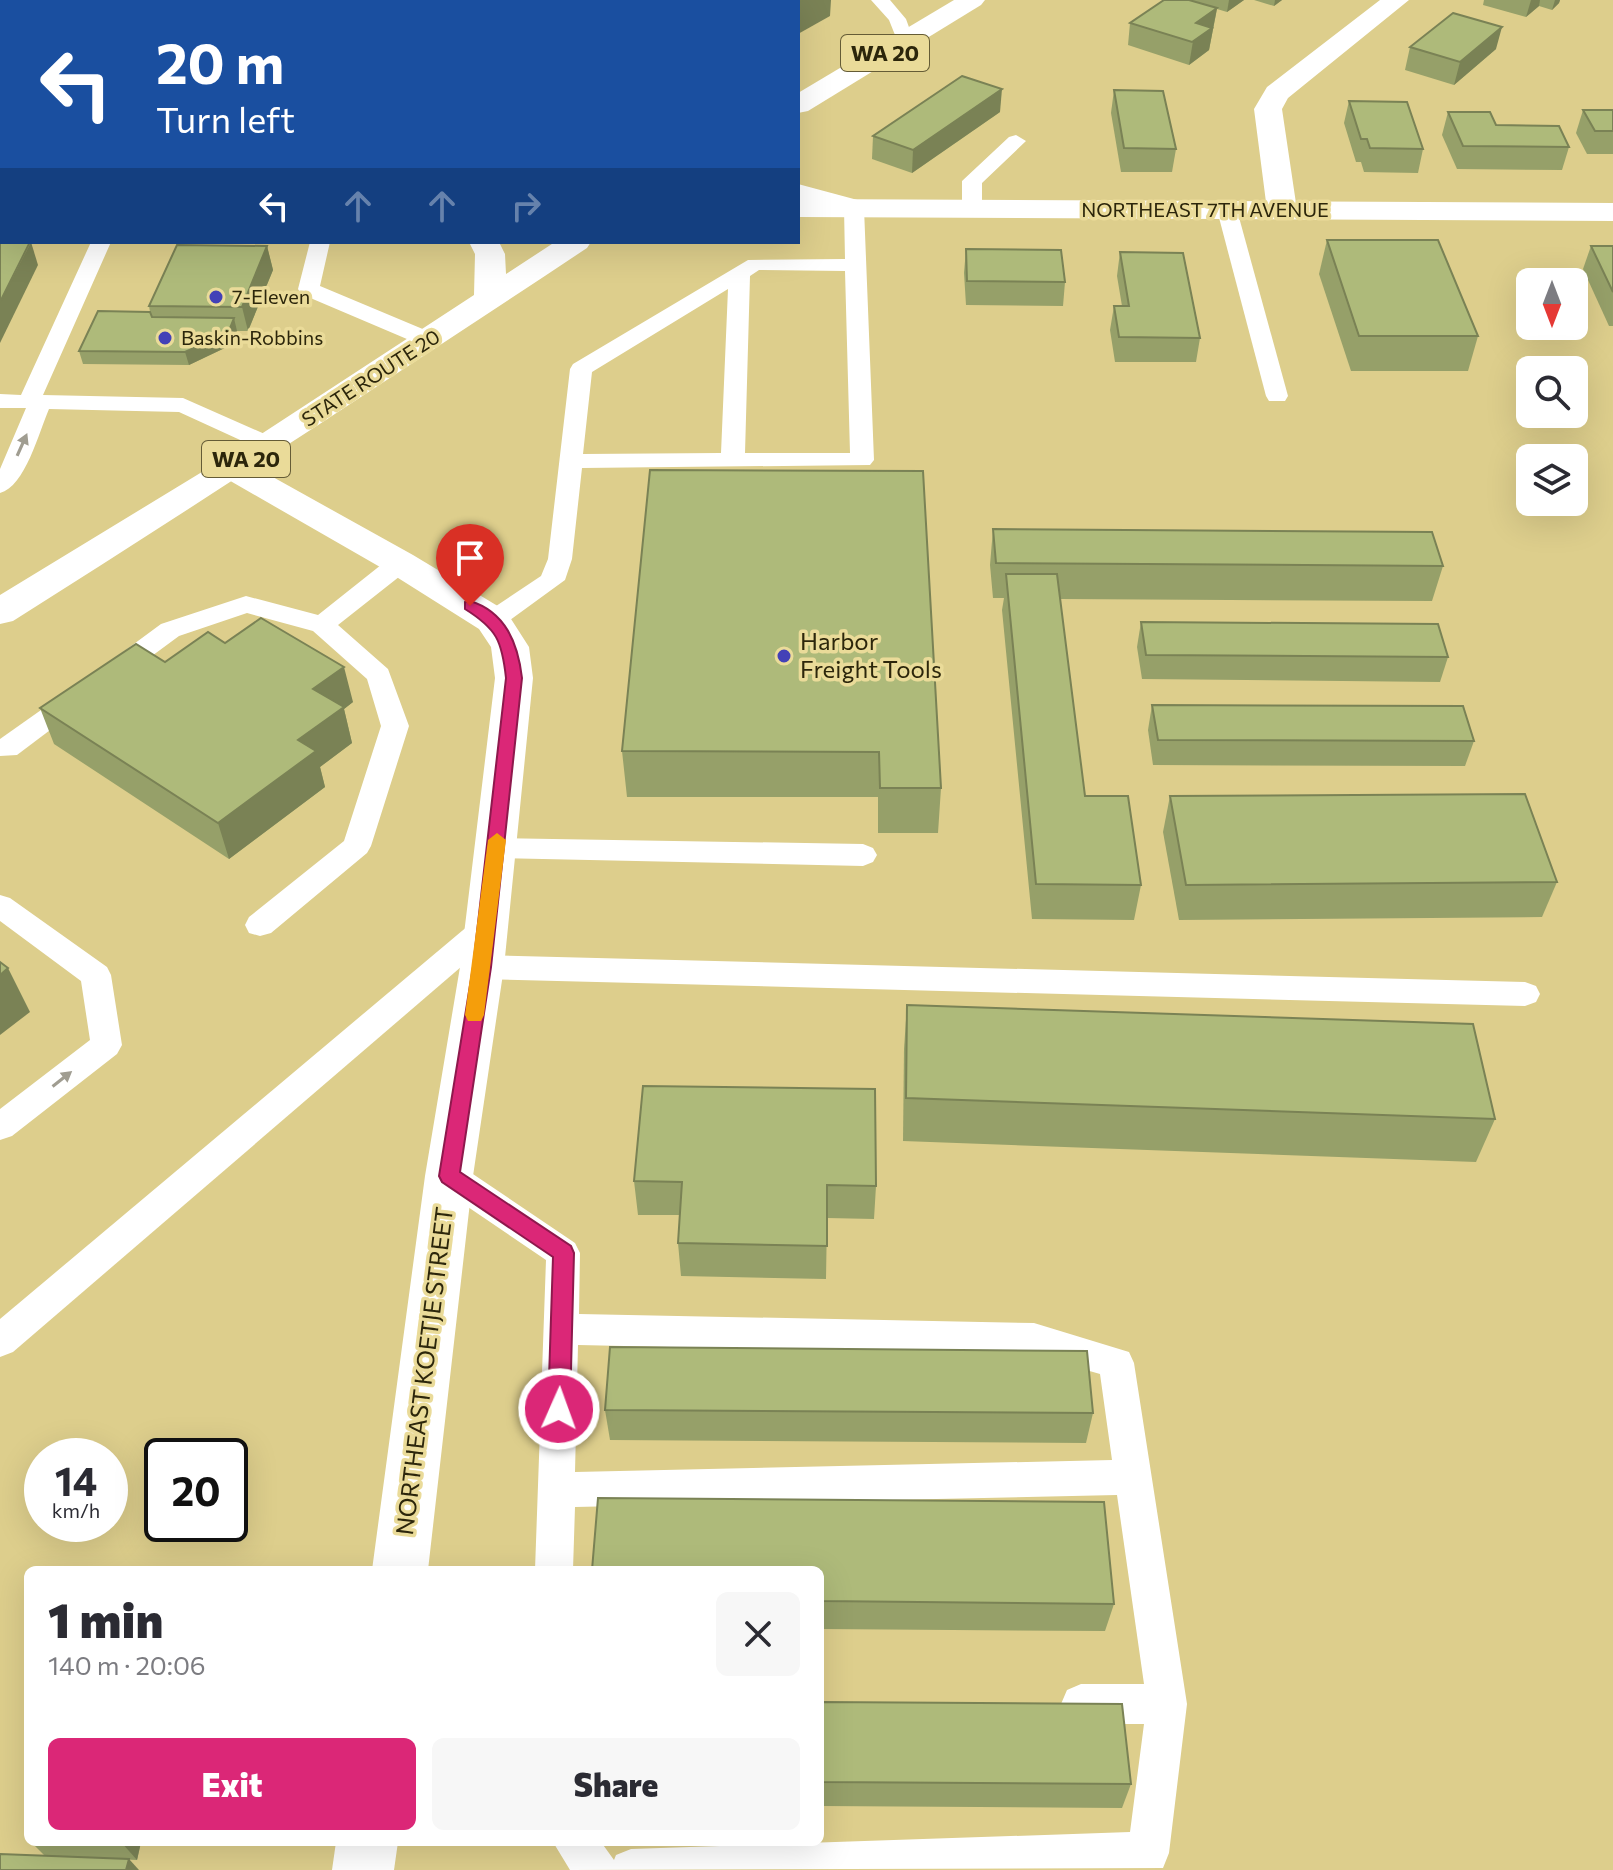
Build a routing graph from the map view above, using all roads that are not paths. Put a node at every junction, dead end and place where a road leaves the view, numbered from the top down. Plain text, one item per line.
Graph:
1 (880, 0) edge
2 (972, 0) edge
3 (1396, 0) edge
4 (905, 41) junction
5 (800, 104) edge
6 (1016, 141) dead end
7 (800, 194) edge
8 (800, 208) edge
9 (854, 208) junction
10 (972, 209) junction
11 (1227, 210) junction
12 (1282, 210) junction
13 (1613, 212) edge
14 (100, 244) edge
15 (320, 244) edge
16 (485, 244) edge
17 (573, 244) edge
18 (856, 265) junction
19 (739, 275) junction
20 (490, 300) junction
21 (429, 340) junction
22 (1277, 396) dead end
23 (0, 401) edge
24 (35, 401) junction
25 (268, 444) junction
26 (733, 460) junction
27 (572, 461) junction
28 (232, 468) junction
29 (0, 486) edge
30 (400, 563) junction
31 (0, 612) edge
32 (493, 620) junction
33 (322, 625) junction
34 (7, 748) dead end
35 (496, 848) junction
36 (863, 855) dead end
37 (0, 906) edge
38 (260, 925) dead end
39 (484, 948) junction
40 (1525, 994) dead end
41 (0, 1127) edge
42 (449, 1176) junction
43 (561, 1329) junction
44 (0, 1341) edge
45 (1133, 1477) junction
46 (556, 1490) junction
47 (400, 1566) edge
48 (554, 1566) edge
49 (1167, 1704) junction
50 (1041, 1705) edge
51 (366, 1846) edge
52 (577, 1846) edge
53 (363, 1870) edge
54 (597, 1870) edge
55 (631, 1870) edge

1 - 4 lane
2 - 4 street, WA 20
3 - 12 street
4 - 5 street, WA 20
6 - 10 lane
7 - 9 street
8 - 9 street, NORTHEAST 7TH AVENUE
9 - 10 street, NORTHEAST 7TH AVENUE
9 - 18 lane
10 - 11 street, NORTHEAST 7TH AVENUE
11 - 12 street, NORTHEAST 7TH AVENUE
11 - 22 lane
12 - 13 street, NORTHEAST 7TH AVENUE
14 - 24 lane
15 - 21 lane
16 - 20 street
17 - 20 street, STATE ROUTE 20 / WA 20
18 - 19 lane
18 - 26 lane
19 - 26 lane
19 - 27 lane
20 - 21 street, STATE ROUTE 20 / WA 20
21 - 25 street, STATE ROUTE 20 / WA 20
23 - 24 lane
24 - 25 lane
29 -> 24 lane
25 - 28 street, STATE ROUTE 20 / WA 20
26 - 27 lane
27 - 32 lane
28 - 30 street
28 - 31 street, STATE ROUTE 20 / WA 20
30 - 32 street
30 - 33 lane
32 - 35 street, NORTHEAST KOETJE STREET
33 - 34 lane
33 - 38 lane
35 - 36 lane
35 - 39 street, NORTHEAST KOETJE STREET
41 -> 37 lane
39 - 40 lane
39 - 42 street, NORTHEAST KOETJE STREET
39 - 44 lane
42 - 43 lane
42 - 47 street, NORTHEAST KOETJE STREET
43 - 45 lane
43 - 46 lane
45 - 46 lane
45 - 49 lane
46 - 48 lane
49 - 50 lane
49 - 55 lane
51 - 53 street
52 - 54 lane

